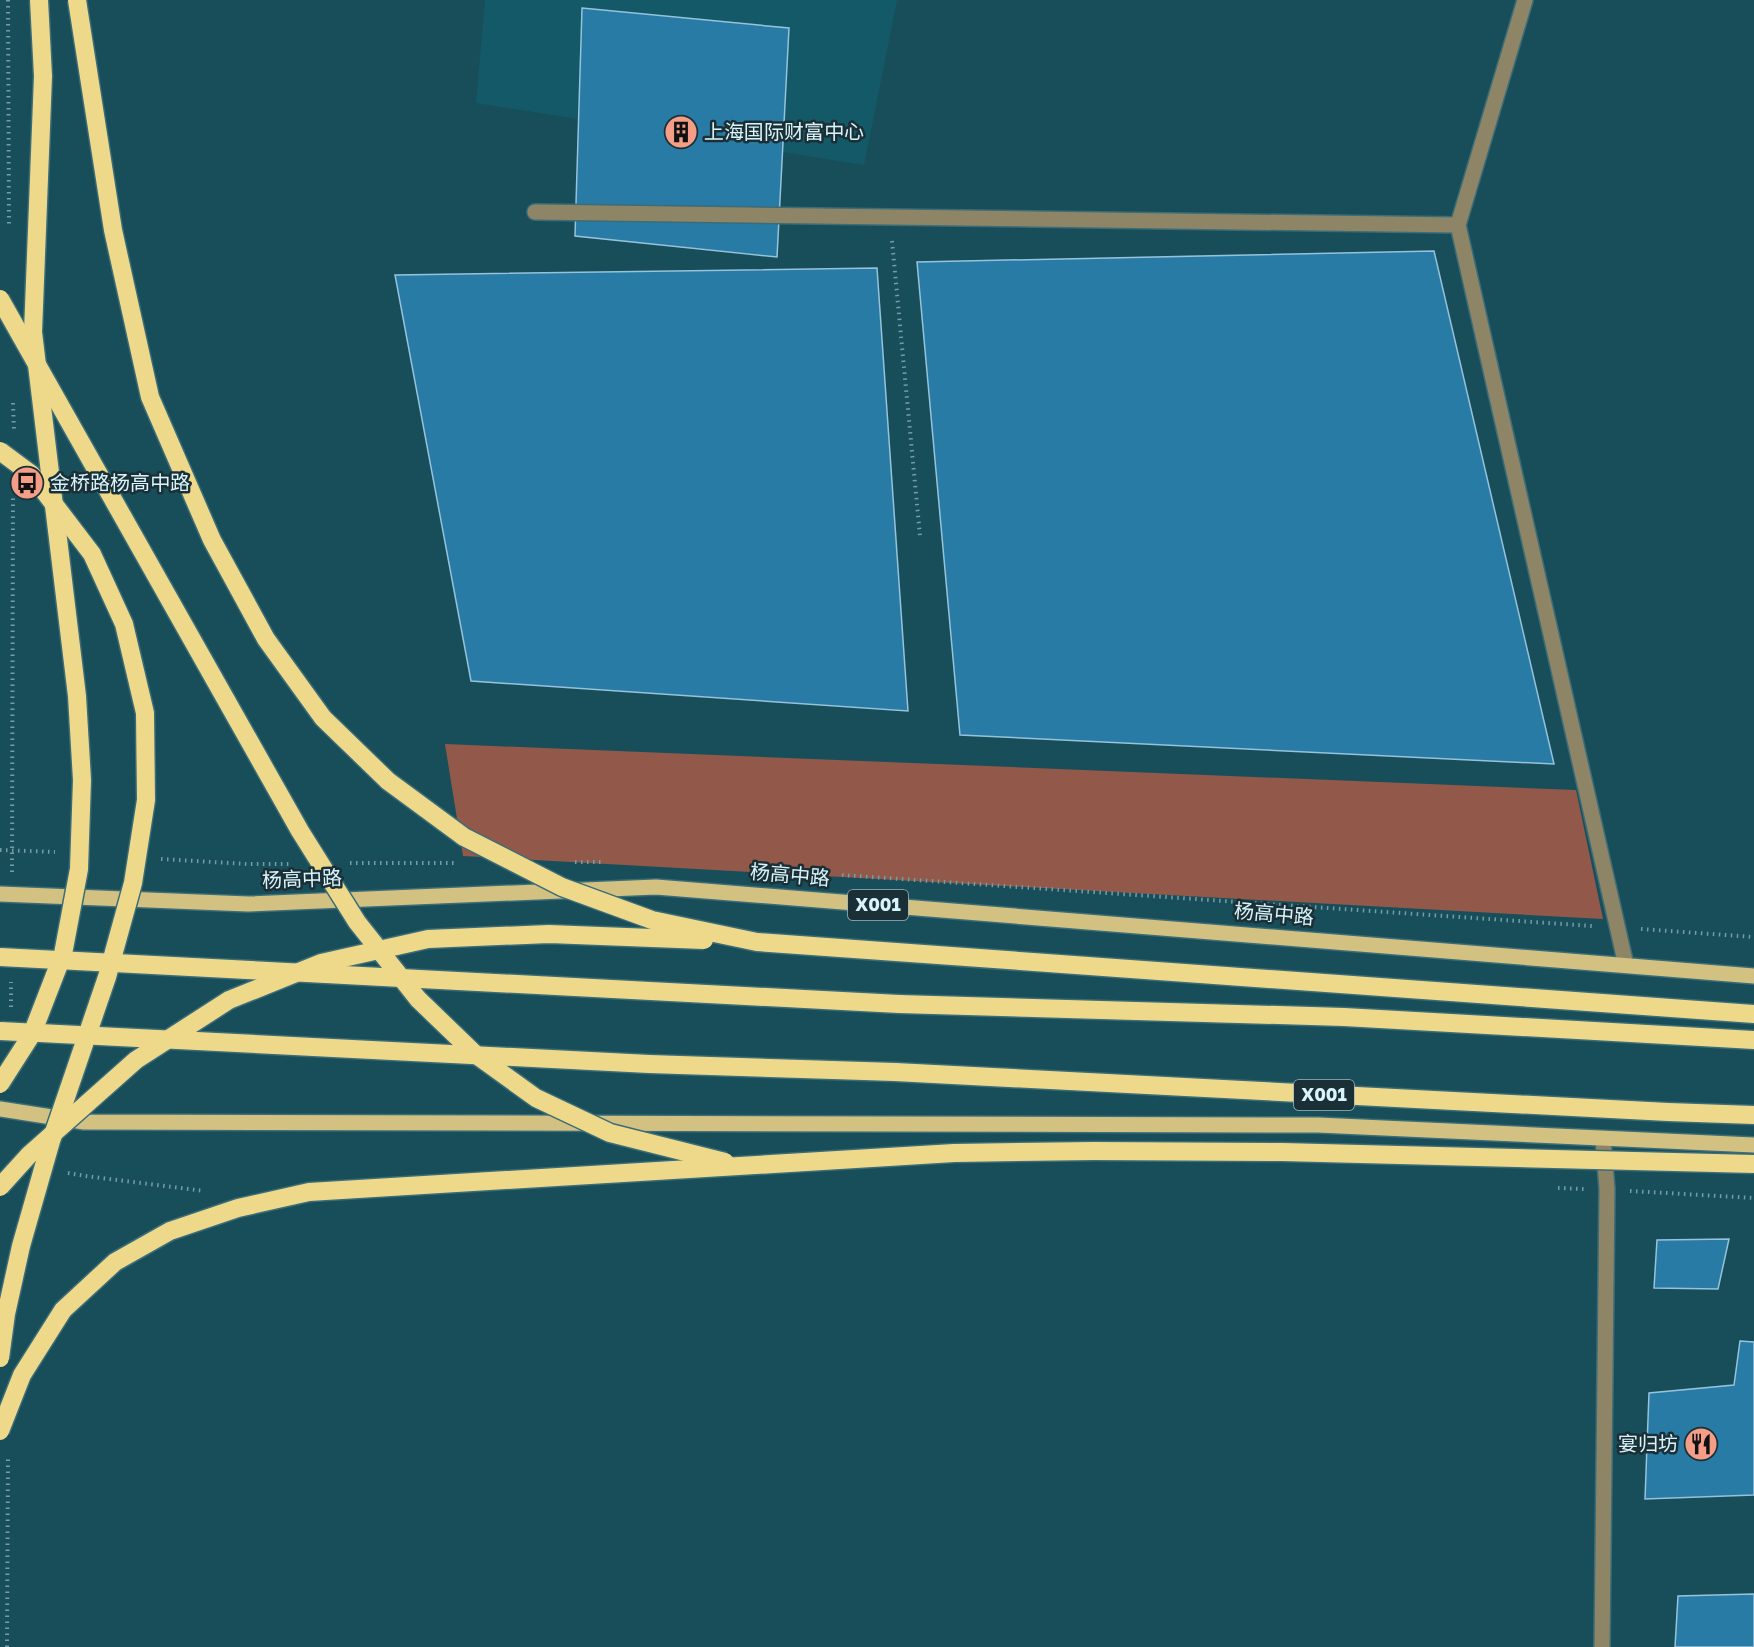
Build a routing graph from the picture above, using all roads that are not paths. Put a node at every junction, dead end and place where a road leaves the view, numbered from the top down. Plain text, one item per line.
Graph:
1 (39, 0) edge
2 (77, 0) edge
3 (1526, 0) edge
4 (535, 212) dead end
5 (1458, 225) junction
6 (0, 300) edge
7 (0, 451) edge
8 (6, 894) edge
9 (757, 942) junction
10 (0, 957) edge
11 (1626, 966) junction
12 (1754, 976) edge
13 (1754, 1014) edge
14 (0, 1031) edge
15 (1754, 1040) edge
16 (0, 1084) edge
17 (0, 1109) edge
18 (1754, 1115) edge
19 (1603, 1138) junction
20 (1754, 1145) edge
21 (1754, 1164) edge
22 (743, 1166) junction
23 (0, 1187) edge
24 (0, 1358) edge
25 (4, 1439) edge
26 (1602, 1647) edge

1 - 16 highway, bridge
2 - 9 highway, bridge
3 - 5 street
4 - 5 street
5 - 11 street
6 - 22 highway, bridge
7 - 24 highway, bridge
8 - 11 main road, 杨高中路 / X001
9 - 13 highway
9 - 23 highway, bridge
10 - 15 highway, bridge
11 - 12 main road, 杨高中路 / X001
14 - 18 highway, X001, bridge
17 - 19 main road, X001
19 - 20 main road, X001
19 - 26 street
21 - 22 highway, bridge
22 - 25 highway, bridge

